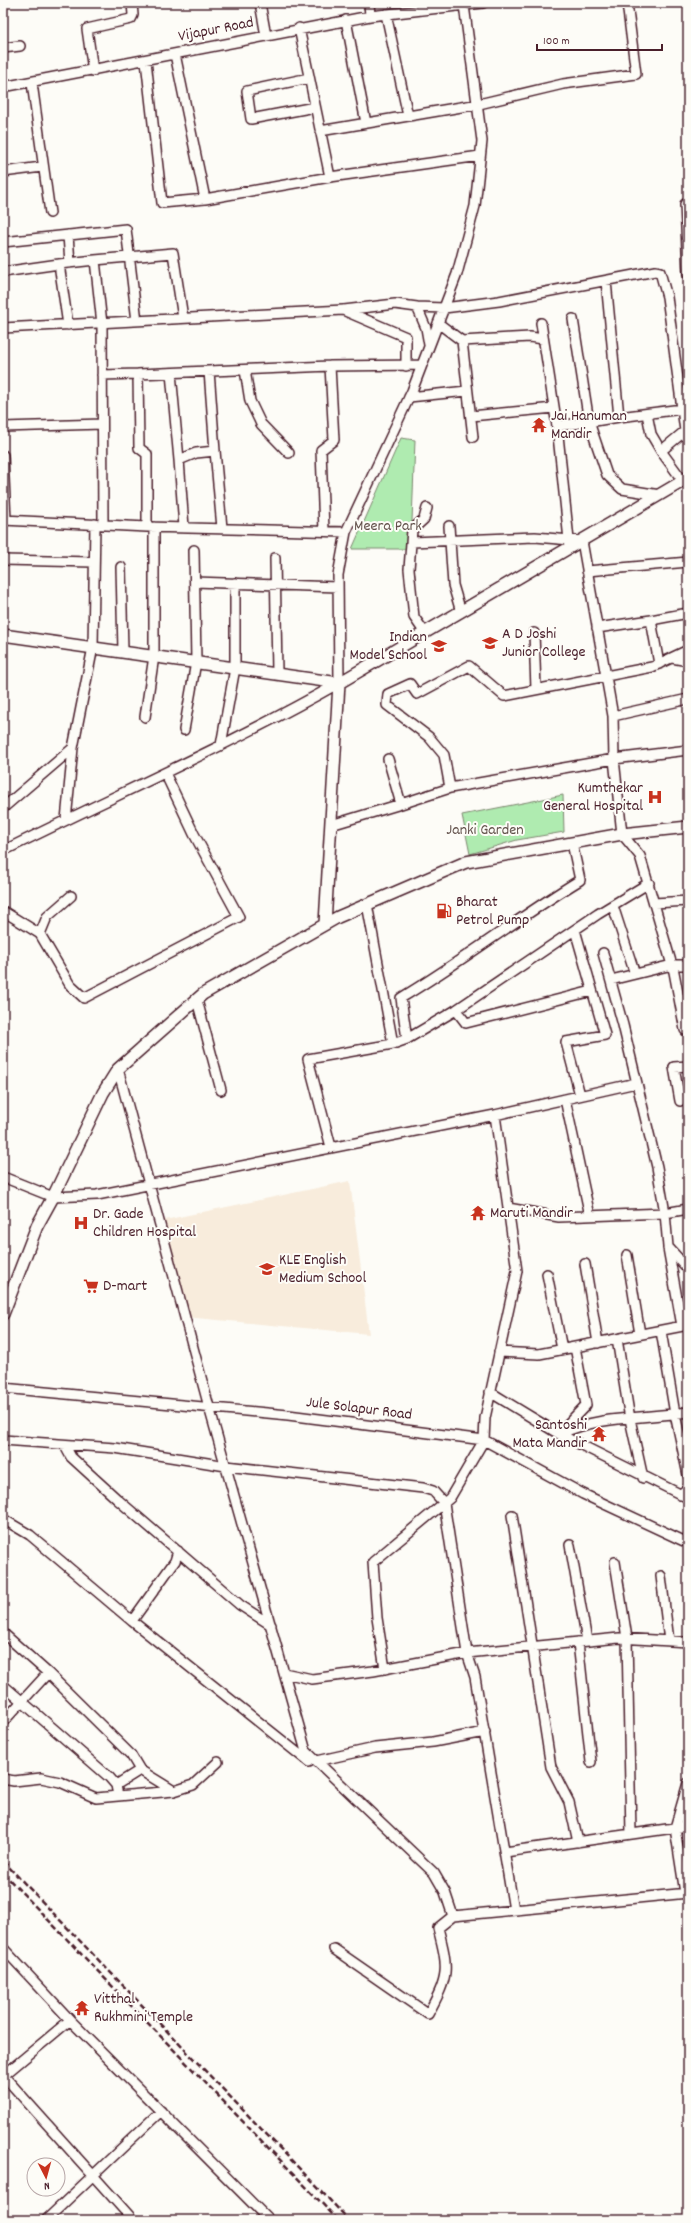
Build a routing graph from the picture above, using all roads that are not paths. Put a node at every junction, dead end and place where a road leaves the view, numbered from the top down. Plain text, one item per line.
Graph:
1 (132, 3) edge
2 (260, 3) edge
3 (369, 3) edge
4 (479, 3) edge
5 (627, 3) edge
6 (464, 5) junction
7 (386, 14) junction
8 (370, 16) junction
9 (346, 20) junction
10 (299, 28) junction
11 (266, 36) junction
12 (20, 46) dead end
13 (3, 48) edge
14 (175, 54) junction
15 (146, 61) junction
16 (93, 71) junction
17 (309, 78) junction
18 (32, 83) junction
19 (3, 87) edge
20 (479, 104) junction
21 (315, 107) junction
22 (408, 116) junction
23 (366, 123) junction
24 (320, 131) junction
25 (480, 156) junction
26 (42, 167) junction
27 (3, 172) edge
28 (330, 178) junction
29 (204, 199) junction
30 (685, 204) dead end
31 (50, 213) dead end
32 (68, 235) junction
33 (3, 242) edge
34 (130, 257) junction
35 (95, 260) junction
36 (70, 263) junction
37 (59, 264) junction
38 (3, 272) edge
39 (688, 274) edge
40 (606, 281) junction
41 (417, 307) junction
42 (444, 308) junction
43 (343, 310) junction
44 (183, 318) junction
45 (573, 319) dead end
46 (136, 321) junction
47 (541, 323) dead end
48 (102, 324) junction
49 (438, 324) junction
50 (68, 325) junction
51 (3, 328) edge
52 (543, 339) junction
53 (462, 341) junction
54 (429, 346) junction
55 (330, 366) junction
56 (406, 366) junction
57 (422, 366) junction
58 (245, 370) junction
59 (209, 371) junction
60 (171, 373) junction
61 (138, 374) junction
62 (102, 375) junction
63 (467, 391) junction
64 (409, 397) junction
65 (554, 408) junction
66 (682, 409) junction
67 (647, 414) junction
68 (471, 416) junction
69 (618, 417) junction
70 (589, 422) junction
71 (686, 422) edge
72 (102, 424) junction
73 (557, 426) junction
74 (3, 427) edge
75 (473, 437) dead end
76 (215, 451) junction
77 (661, 451) junction
78 (289, 453) dead end
79 (3, 455) edge
80 (179, 460) junction
81 (685, 479) edge
82 (660, 495) junction
83 (427, 508) dead end
84 (4, 520) edge
85 (99, 524) junction
86 (449, 526) dead end
87 (151, 527) junction
88 (184, 527) junction
89 (222, 528) junction
90 (324, 531) junction
91 (346, 532) junction
92 (450, 540) junction
93 (570, 540) junction
94 (582, 541) junction
95 (412, 542) junction
96 (194, 550) dead end
97 (275, 558) dead end
98 (3, 560) edge
99 (93, 562) junction
100 (688, 562) edge
101 (122, 568) dead end
102 (587, 571) junction
103 (195, 582) junction
104 (235, 583) junction
105 (276, 584) junction
106 (338, 587) junction
107 (461, 612) junction
108 (688, 613) edge
109 (651, 620) junction
110 (598, 628) junction
111 (425, 633) junction
112 (534, 633) dead end
113 (3, 635) edge
114 (93, 647) junction
115 (688, 650) edge
116 (123, 651) junction
117 (154, 656) junction
118 (672, 658) junction
119 (688, 661) edge
120 (196, 662) junction
121 (660, 664) junction
122 (235, 668) junction
123 (277, 673) junction
124 (606, 674) junction
125 (339, 683) junction
126 (536, 689) junction
127 (688, 699) edge
128 (613, 716) junction
129 (145, 717) dead end
130 (184, 730) dead end
131 (221, 745) junction
132 (73, 748) junction
133 (688, 750) edge
134 (388, 759) dead end
135 (614, 759) junction
136 (165, 773) junction
137 (450, 788) junction
138 (401, 804) junction
139 (3, 808) edge
140 (66, 820) junction
141 (331, 825) junction
142 (688, 827) edge
143 (622, 834) junction
144 (572, 843) junction
145 (3, 851) edge
146 (649, 883) junction
147 (72, 896) dead end
148 (688, 901) edge
149 (367, 904) junction
150 (654, 904) junction
151 (613, 906) junction
152 (3, 911) edge
153 (325, 924) junction
154 (575, 930) junction
155 (40, 934) junction
156 (603, 953) dead end
157 (672, 965) junction
158 (688, 965) edge
159 (635, 974) junction
160 (611, 980) junction
161 (592, 991) junction
162 (197, 1000) junction
163 (456, 1010) junction
164 (688, 1029) edge
165 (407, 1039) junction
166 (393, 1044) junction
167 (688, 1066) edge
168 (118, 1069) junction
169 (636, 1083) junction
170 (221, 1090) dead end
171 (580, 1095) junction
172 (565, 1099) junction
173 (680, 1101) dead end
174 (495, 1115) junction
175 (331, 1147) junction
176 (3, 1177) edge
177 (150, 1183) junction
178 (54, 1197) junction
179 (508, 1208) junction
180 (688, 1209) edge
181 (665, 1213) junction
182 (590, 1216) junction
183 (668, 1248) junction
184 (627, 1255) dead end
185 (585, 1264) dead end
186 (688, 1270) edge
187 (547, 1274) dead end
188 (3, 1314) edge
189 (685, 1325) edge
190 (660, 1331) junction
191 (640, 1334) junction
192 (617, 1339) junction
193 (598, 1343) junction
194 (575, 1347) junction
195 (562, 1349) junction
196 (499, 1352) junction
197 (3, 1388) edge
198 (490, 1392) junction
199 (209, 1407) junction
200 (688, 1412) edge
201 (675, 1414) junction
202 (630, 1419) junction
203 (558, 1434) junction
204 (3, 1440) edge
205 (484, 1440) junction
206 (65, 1446) junction
207 (226, 1466) junction
208 (688, 1475) edge
209 (643, 1478) junction
210 (688, 1488) edge
211 (684, 1496) edge
212 (444, 1503) junction
213 (512, 1515) dead end
214 (3, 1519) edge
215 (688, 1543) edge
216 (570, 1545) dead end
217 (178, 1552) junction
218 (615, 1562) dead end
219 (661, 1576) dead end
220 (132, 1621) junction
221 (271, 1625) junction
222 (5, 1638) edge
223 (627, 1638) junction
224 (582, 1641) junction
225 (669, 1641) junction
226 (688, 1642) edge
227 (533, 1646) junction
228 (467, 1652) junction
229 (385, 1668) junction
230 (48, 1673) junction
231 (284, 1674) junction
232 (3, 1685) edge
233 (21, 1701) junction
234 (3, 1722) edge
235 (485, 1732) junction
236 (306, 1751) junction
237 (317, 1761) junction
238 (218, 1762) dead end
239 (591, 1762) dead end
240 (140, 1770) junction
241 (3, 1779) edge
242 (688, 1783) edge
243 (116, 1785) junction
244 (174, 1790) junction
245 (118, 1796) junction
246 (688, 1826) edge
247 (675, 1828) junction
248 (631, 1834) junction
249 (578, 1842) junction
250 (505, 1852) junction
251 (686, 1893) edge
252 (514, 1910) junction
253 (453, 1916) junction
254 (3, 1948) edge
255 (334, 1948) dead end
256 (70, 2020) junction
257 (3, 2076) edge
258 (160, 2110) junction
259 (93, 2175) junction
260 (46, 2220) edge
261 (133, 2220) edge
262 (270, 2220) edge

1 - 16 street
2 - 11 street
3 - 8 street
4 - 6 street, Vijapur Road
5 - 20 street
6 - 7 street, Vijapur Road
6 - 20 street
7 - 8 street, Vijapur Road
7 - 22 street
8 - 9 street, Vijapur Road
9 - 10 street, Vijapur Road
9 - 23 street
10 - 11 street, Vijapur Road
10 - 17 street
11 - 14 street, Vijapur Road
12 - 13 street
14 - 15 street, Vijapur Road
14 - 29 street
15 - 16 street, Vijapur Road
15 - 29 street
16 - 18 street, Vijapur Road
17 - 21 street
17 - 21 street
18 - 19 street, Vijapur Road
18 - 26 street
20 - 22 street
20 - 25 street
21 - 24 street
22 - 23 street
23 - 24 street
24 - 28 street
25 - 28 street
25 - 42 street
26 - 27 street
26 - 31 street
28 - 29 street
30 - 39 street
32 - 33 street
32 - 34 street
32 - 36 street
34 - 35 street
34 - 44 street
34 - 46 street
35 - 36 street
35 - 48 street
36 - 37 street
37 - 38 street
37 - 50 street
40 - 42 street
40 - 66 street
40 - 69 street
41 - 42 street
41 - 43 street
41 - 54 street
42 - 49 street
43 - 44 street
43 - 56 street
44 - 46 street
45 - 70 street
46 - 48 street
47 - 52 street
48 - 50 street
48 - 62 street
49 - 53 street
49 - 54 street
50 - 51 street
52 - 53 street
52 - 65 street
53 - 63 street
54 - 57 street
55 - 56 street
55 - 58 street
55 - 90 street
56 - 57 street
57 - 64 street
58 - 59 street
58 - 78 street
59 - 60 street
59 - 76 street
60 - 61 street
60 - 80 street
61 - 62 street
61 - 87 street
62 - 72 street
63 - 64 street
63 - 68 street
64 - 91 street
65 - 68 street
65 - 73 street
66 - 67 street
66 - 71 street
67 - 69 street
67 - 77 street
68 - 75 street
69 - 70 street
70 - 73 street
70 - 82 street
71 - 77 street
72 - 74 street
72 - 85 street
73 - 93 street
76 - 80 street
76 - 89 street
77 - 81 street
79 - 84 street
80 - 88 street
81 - 82 street
82 - 94 street
83 - 95 street
84 - 85 street
85 - 87 street
85 - 99 street
86 - 92 street
87 - 88 street
87 - 117 street
88 - 89 street
89 - 90 street
90 - 91 street
91 - 106 street
92 - 93 street
92 - 95 street
92 - 107 street
93 - 94 street
94 - 102 street
94 - 107 street
95 - 111 street
96 - 103 street
97 - 105 street
98 - 99 street
99 - 114 street
100 - 102 street
101 - 116 street
102 - 110 street
103 - 104 street
103 - 120 street
104 - 105 street
104 - 122 street
105 - 106 street
105 - 123 street
106 - 125 street
107 - 111 street
108 - 109 street
109 - 110 street
109 - 121 street
110 - 124 street
111 - 125 street
112 - 126 street
113 - 114 street
114 - 116 street
114 - 132 street
115 - 118 street
116 - 117 street
117 - 120 street
117 - 129 street
118 - 119 street
118 - 121 street
120 - 122 street
120 - 130 street
121 - 124 street
122 - 123 street
122 - 131 street
123 - 125 street
124 - 126 street
124 - 128 street
125 - 131 street
125 - 141 street
126 - 137 street
127 - 128 street
128 - 135 street
131 - 136 street
132 - 139 street
132 - 140 street
133 - 135 street
134 - 138 street
135 - 137 street
135 - 143 street
136 - 140 street
136 - 155 street
137 - 138 street
138 - 141 street
140 - 145 street
141 - 153 street
142 - 143 street
143 - 144 street
143 - 146 street
144 - 149 street
144 - 165 street
146 - 150 street
146 - 151 street
147 - 155 street
148 - 150 street
149 - 153 street
149 - 166 street
150 - 157 street
151 - 154 street
151 - 159 street
152 - 155 street
153 - 162 street
154 - 161 street
154 - 163 street
156 - 160 street
157 - 158 street
157 - 159 street
157 - 164 street
159 - 160 street
160 - 169 street
161 - 163 street
161 - 171 street
162 - 168 street
162 - 170 street
163 - 165 street
165 - 166 street
166 - 175 street
167 - 173 street
168 - 177 street
168 - 178 street
169 - 171 street
169 - 181 street
171 - 172 street
172 - 174 street
172 - 182 street
174 - 175 street
174 - 179 street
175 - 177 street
176 - 178 street
177 - 178 street
177 - 199 street
178 - 188 street
179 - 182 street
179 - 196 street
180 - 181 street
181 - 182 street
181 - 183 street
183 - 186 street
183 - 189 street
184 - 191 street
185 - 193 street
187 - 195 street
189 - 190 street
190 - 191 street
190 - 201 street
191 - 192 street
192 - 193 street
192 - 202 street
193 - 194 street
194 - 195 street
194 - 203 street
195 - 196 street
196 - 198 street
197 - 199 street, Jule Solapur Road
198 - 203 street
198 - 205 street
199 - 205 street, Jule Solapur Road
199 - 207 street
200 - 201 street
201 - 202 street
201 - 208 street
202 - 203 street
202 - 209 street
203 - 209 street
204 - 206 street
205 - 212 street
205 - 215 street, Jule Solapur Road
206 - 207 street
206 - 217 street
207 - 212 street
207 - 221 street
209 - 211 street
210 - 211 street
212 - 228 street
212 - 229 street
213 - 227 street
214 - 220 street
216 - 224 street
217 - 220 street
217 - 221 street
218 - 223 street
219 - 225 street
220 - 236 street
221 - 231 street
222 - 230 street
223 - 224 street
223 - 225 street
223 - 248 street
224 - 227 street
224 - 239 street
225 - 226 street
227 - 228 street
227 - 249 street
228 - 229 street
228 - 235 street
229 - 231 street
230 - 233 street
230 - 240 street
231 - 236 street
232 - 233 street
233 - 234 street
233 - 243 street
235 - 237 street
235 - 250 street
236 - 237 street
237 - 253 street
238 - 244 street
240 - 243 street
240 - 244 street
241 - 245 street
242 - 247 street
243 - 245 street
244 - 245 street
246 - 247 street
247 - 248 street
247 - 251 street
248 - 249 street
249 - 250 street
250 - 252 street
251 - 252 street
252 - 253 street
253 - 255 street
254 - 256 street
256 - 257 street
256 - 258 street
257 - 259 street
258 - 259 street
258 - 262 street
259 - 260 street
259 - 261 street

